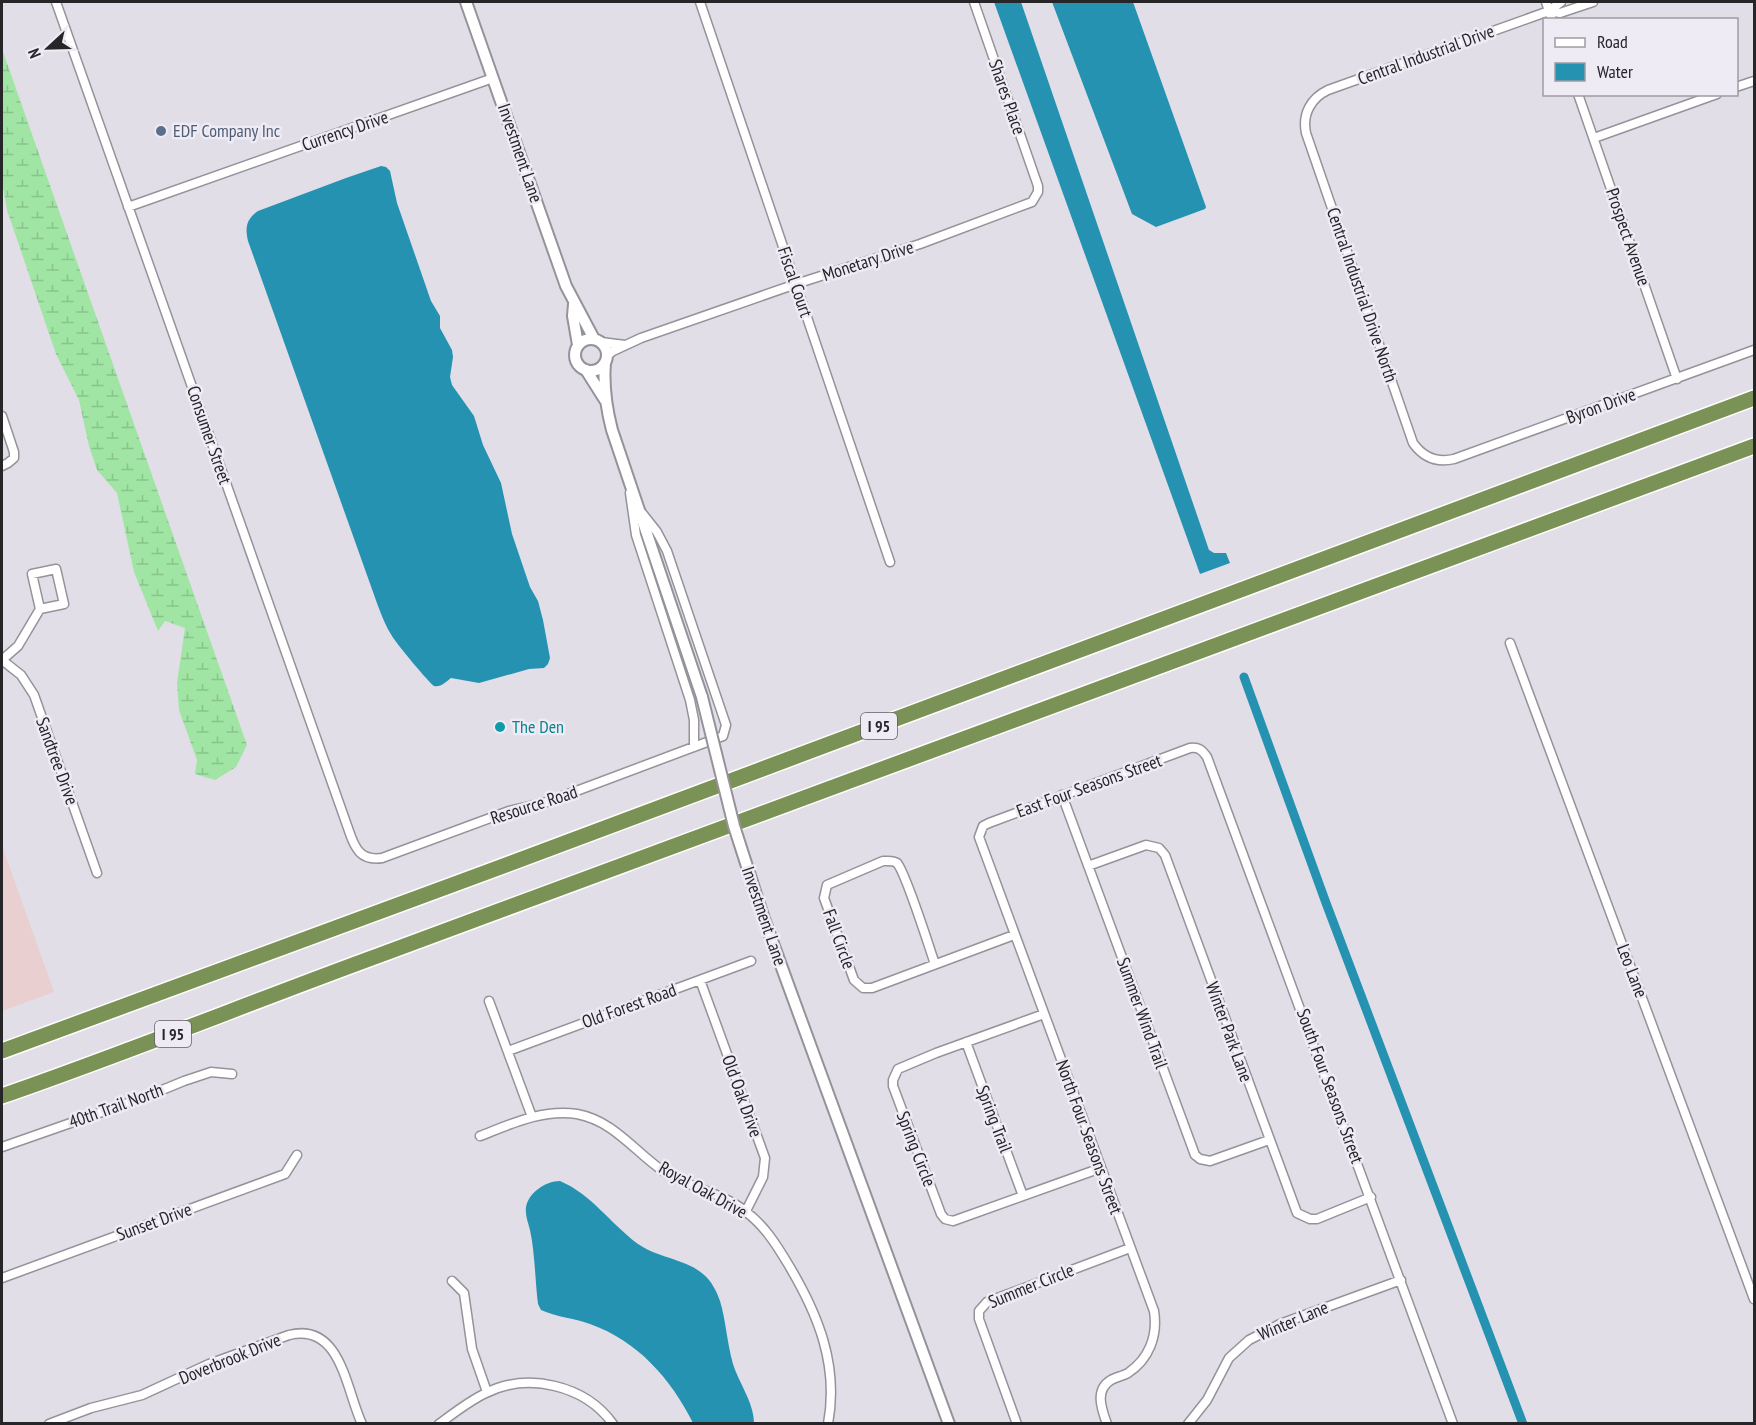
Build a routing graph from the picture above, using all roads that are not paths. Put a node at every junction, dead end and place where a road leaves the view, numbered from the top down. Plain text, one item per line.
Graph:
1 (56, 2) edge
2 (466, 2) edge
3 (700, 2) edge
4 (974, 2) edge
5 (1546, 2) edge
6 (1561, 2) edge
7 (1593, 2) edge
8 (1551, 15) edge
9 (493, 78) junction
10 (1755, 81) edge
11 (1738, 87) edge
12 (1579, 96) edge
13 (1711, 96) edge
14 (1308, 108) joint
15 (1594, 138) junction
16 (1038, 192) joint
17 (128, 207) junction
18 (796, 284) junction
19 (574, 304) junction
20 (598, 340) junction
21 (578, 345) junction
22 (625, 345) junction
23 (1755, 350) edge
24 (606, 359) junction
25 (586, 370) junction
26 (1677, 379) junction
27 (1755, 398) edge
28 (605, 400) junction
29 (2, 416) edge
30 (1755, 446) edge
31 (1448, 460) joint
32 (2, 466) edge
33 (628, 479) junction
34 (638, 508) junction
35 (890, 562) dead end
36 (40, 609) junction
37 (1510, 643) dead end
38 (2, 660) edge
39 (694, 747) junction
40 (1202, 750) joint
41 (1062, 795) junction
42 (980, 831) joint
43 (372, 860) joint
44 (1088, 866) junction
45 (97, 873) dead end
46 (1014, 935) junction
47 (751, 961) dead end
48 (935, 964) junction
49 (700, 980) junction
50 (489, 1001) dead end
51 (1044, 1014) junction
52 (966, 1042) junction
53 (2, 1051) edge
54 (508, 1051) junction
55 (232, 1074) dead end
56 (2, 1096) edge
57 (532, 1117) junction
58 (480, 1136) dead end
59 (1269, 1140) junction
60 (2, 1147) edge
61 (297, 1155) dead end
62 (1101, 1168) junction
63 (1023, 1196) junction
64 (1371, 1197) junction
65 (746, 1211) junction
66 (1130, 1248) junction
67 (2, 1278) edge
68 (1401, 1280) junction
69 (452, 1281) dead end
70 (1755, 1299) edge
71 (487, 1392) junction
72 (49, 1424) edge
73 (362, 1424) edge
74 (439, 1424) edge
75 (613, 1424) edge
76 (828, 1424) edge
77 (949, 1424) edge
78 (1017, 1424) edge
79 (1107, 1424) edge
80 (1188, 1424) edge
81 (1454, 1424) edge

1 - 17 street, Consumer Street
2 - 9 street, Investment Lane
3 - 18 street, Fiscal Court
4 - 16 street, Shares Place
5 - 8 street
6 - 8 street, Central Industrial Drive
7 - 8 street, Central Industrial Drive
8 - 14 street, Central Industrial Drive
9 - 17 street, Currency Drive
9 - 19 street, Investment Lane
10 - 11 street
12 - 15 street, Prospect Avenue
13 - 15 street
14 - 31 street, Central Industrial Drive North
15 - 26 street, Prospect Avenue
16 - 18 street, Monetary Drive
17 - 43 street, Consumer Street
18 - 22 street, Monetary Drive
18 - 35 street, Fiscal Court
19 - 20 street, Investment Lane
19 - 21 street, Investment Lane
20 - 21 street
20 - 22 street, Monetary Drive
20 - 24 street
21 - 25 street
22 - 24 street, Monetary Drive
23 - 26 street, Byron Drive
24 - 25 street
24 - 28 street, Investment Lane
25 - 28 street, Investment Lane
26 - 31 street, Byron Drive
27 - 53 highway, I 95
28 - 33 street, Investment Lane
29 - 32 street
30 - 56 highway, I 95
33 - 34 street, Investment Lane
33 - 39 street
34 - 39 street, Resource Road
34 - 77 street, Investment Lane, bridge
36 - 36 street
36 - 38 street
37 - 70 street, Leo Lane
38 - 45 street, Sandtree Drive
39 - 43 street, Resource Road
40 - 41 street, East Four Seasons Street
40 - 64 street, South Four Seasons Street
41 - 42 street, East Four Seasons Street
41 - 44 street, Summer Wind Trail
42 - 46 street, North Four Seasons Street
44 - 59 street, Summer Wind Trail
44 - 59 street, Winter Park Lane
46 - 48 street, Fall Circle
46 - 51 street, North Four Seasons Street
47 - 49 street, Old Forest Road
48 - 48 street, Fall Circle
49 - 54 street, Old Forest Road
49 - 65 street, Old Oak Drive
50 - 54 street
51 - 52 street, Spring Circle
51 - 62 street, North Four Seasons Street
52 - 63 street, Spring Trail
52 - 63 street, Spring Circle
54 - 57 street
55 - 60 street, 40th Trail North
57 - 58 street, Royal Oak Drive
57 - 65 street, Royal Oak Drive
59 - 64 street, Winter Park Lane
61 - 67 street, Sunset Drive
62 - 63 street, Spring Circle
62 - 66 street, North Four Seasons Street
64 - 68 street, South Four Seasons Street
65 - 76 street, Royal Oak Drive
66 - 78 street, Summer Circle
66 - 79 street, North Four Seasons Street
68 - 80 street, Winter Lane
68 - 81 street, South Four Seasons Street
69 - 71 street
71 - 74 street
71 - 75 street
72 - 73 street, Doverbrook Drive

